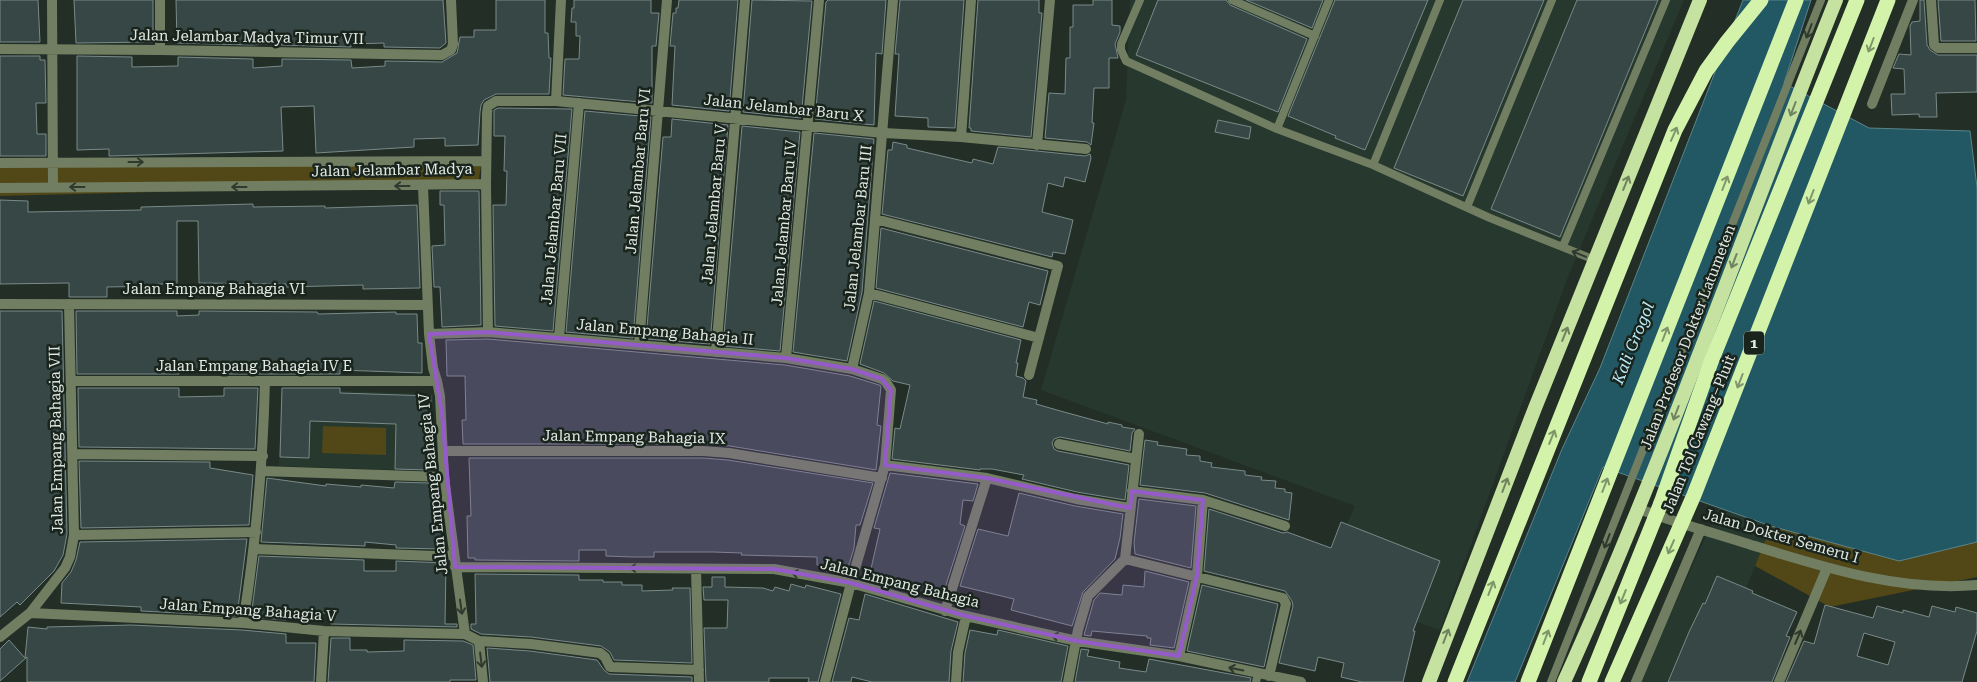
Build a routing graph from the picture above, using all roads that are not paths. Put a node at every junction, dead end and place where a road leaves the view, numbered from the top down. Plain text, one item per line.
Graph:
1 (52, 0) edge
2 (160, 0) edge
3 (451, 0) edge
4 (561, 0) edge
5 (667, 0) edge
6 (744, 0) edge
7 (818, 0) edge
8 (893, 0) edge
9 (971, 0) edge
10 (1050, 0) edge
11 (1140, 0) edge
12 (1232, 0) edge
13 (1329, 0) edge
14 (1440, 0) edge
15 (1552, 0) edge
16 (1666, 0) edge
17 (1700, 0) edge
18 (1761, 0) edge
19 (1796, 0) edge
20 (1821, 0) edge
21 (1836, 0) edge
22 (1857, 0) edge
23 (1888, 0) edge
24 (1913, 0) edge
25 (1931, 0) edge
26 (1315, 36) junction
27 (1977, 48) edge
28 (0, 49) edge
29 (52, 50) junction
30 (160, 50) junction
31 (1803, 64) junction
32 (556, 101) junction
33 (579, 104) junction
34 (1872, 104) dead end
35 (658, 111) junction
36 (736, 119) junction
37 (807, 125) junction
38 (1277, 129) junction
39 (883, 133) junction
40 (960, 138) junction
41 (1037, 145) junction
42 (1086, 149) dead end
43 (486, 161) junction
44 (0, 163) edge
45 (53, 163) junction
46 (1373, 165) junction
47 (486, 184) junction
48 (423, 186) junction
49 (53, 187) junction
50 (0, 188) edge
51 (1467, 207) junction
52 (875, 219) junction
53 (1563, 246) junction
54 (1595, 260) junction
55 (869, 293) junction
56 (0, 304) edge
57 (68, 304) junction
58 (427, 305) junction
59 (488, 332) junction
60 (429, 334) junction
61 (559, 338) junction
62 (1039, 338) junction
63 (639, 344) junction
64 (716, 352) junction
65 (786, 358) junction
66 (852, 369) junction
67 (1029, 375) dead end
68 (437, 380) junction
69 (71, 381) junction
70 (265, 381) junction
71 (1139, 434) dead end
72 (1059, 444) dead end
73 (443, 450) junction
74 (73, 454) junction
75 (263, 456) junction
76 (1136, 460) junction
77 (885, 465) junction
78 (261, 471) junction
79 (444, 477) junction
80 (882, 478) junction
81 (987, 478) junction
82 (1132, 491) junction
83 (1203, 500) junction
84 (1641, 504) junction
85 (1130, 508) junction
86 (1285, 526) dead end
87 (1701, 529) junction
88 (256, 532) junction
89 (74, 535) junction
90 (254, 549) junction
91 (454, 555) junction
92 (1126, 559) junction
93 (455, 567) junction
94 (1827, 568) junction
95 (696, 569) junction
96 (1197, 576) junction
97 (851, 583) junction
98 (1977, 585) edge
99 (945, 611) junction
100 (30, 613) junction
101 (966, 616) junction
102 (243, 623) junction
103 (324, 631) junction
104 (465, 634) junction
105 (0, 637) edge
106 (1077, 641) junction
107 (479, 642) junction
108 (1179, 656) junction
109 (699, 670) junction
110 (1269, 676) junction
111 (1257, 678) edge
112 (321, 682) edge
113 (484, 682) edge
114 (699, 682) edge
115 (826, 682) edge
116 (956, 682) edge
117 (1068, 682) edge
118 (1301, 682) edge
119 (1429, 682) edge
120 (1455, 682) edge
121 (1528, 682) edge
122 (1551, 682) edge
123 (1564, 682) edge
124 (1589, 682) edge
125 (1612, 682) edge
126 (1636, 682) edge
127 (1779, 682) edge

1 - 29 street
2 - 30 street
3 - 30 street, Jalan Jelambar Madya Timur VII
4 - 32 street
5 - 35 street, Jalan Jelambar Baru VI
6 - 36 street, Jalan Jelambar Baru V
7 - 37 street, Jalan Jelambar Baru IV
8 - 39 street, Jalan Jelambar Baru III
9 - 40 street
10 - 41 street
11 - 38 lane
12 - 26 lane
13 - 26 lane
14 - 46 lane
15 - 51 lane
16 - 53 lane
54 -> 17 highway
120 -> 18 highway
121 -> 19 highway
20 -> 31 lane
21 - 31 highway, Jalan Profesor Dokter Latumeten
22 -> 124 highway, bridge
23 -> 125 highway, Jalan Tol Cawang–Pluit / 1, bridge
24 - 34 street
25 - 27 street
26 - 38 lane
28 - 29 street, Jalan Jelambar Madya Timur VII
29 - 30 street, Jalan Jelambar Madya Timur VII
29 - 45 street
31 -> 84 highway, Jalan Profesor Dokter Latumeten
31 -> 122 lane
32 - 33 street, Jalan Jelambar Baru X
32 - 43 street, Jalan Jelambar Baru X
33 - 35 street, Jalan Jelambar Baru X
33 - 61 street, Jalan Jelambar Baru VII
35 - 36 street, Jalan Jelambar Baru X
35 - 63 street, Jalan Jelambar Baru VI
36 - 37 street, Jalan Jelambar Baru X
36 - 64 street, Jalan Jelambar Baru V
37 - 39 street, Jalan Jelambar Baru X
37 - 65 street, Jalan Jelambar Baru IV
38 - 46 lane
39 - 40 street, Jalan Jelambar Baru X
39 - 52 street, Jalan Jelambar Baru III
40 - 41 street, Jalan Jelambar Baru X
41 - 42 street, Jalan Jelambar Baru X
45 -> 43 street, Jalan Jelambar Madya
43 - 47 street, Jalan Jelambar Madya
44 - 45 street, Jalan Jelambar Madya
45 - 49 street
46 - 51 lane
47 - 48 street, Jalan Jelambar Madya
47 - 59 street
48 -> 49 street, Jalan Jelambar Madya
48 - 58 street, Jalan Empang Bahagia IV
49 - 50 street, Jalan Jelambar Madya
51 - 53 lane
52 - 55 street, Jalan Jelambar Baru III
52 - 62 street
54 -> 53 lane
119 -> 54 highway
55 - 62 street
55 - 66 street, Jalan Jelambar Baru III
56 - 57 street, Jalan Empang Bahagia VI
57 - 58 street, Jalan Empang Bahagia VI
57 - 69 street, Jalan Empang Bahagia VII
58 - 60 street, Jalan Empang Bahagia IV
59 - 60 street, Jalan Empang Bahagia II
59 - 61 street, Jalan Empang Bahagia II
60 - 68 street, Jalan Empang Bahagia IV
61 - 63 street, Jalan Empang Bahagia II
62 - 67 street
63 - 64 street, Jalan Empang Bahagia II
64 - 65 street, Jalan Empang Bahagia II
65 - 66 street, Jalan Empang Bahagia II
66 - 77 street, Jalan Empang Bahagia II
68 - 70 street, Jalan Empang Bahagia IV E
68 - 73 street, Jalan Empang Bahagia IV
69 - 70 street, Jalan Empang Bahagia IV E
69 - 74 street, Jalan Empang Bahagia VII
70 - 75 street
71 - 76 street
72 - 76 street
73 - 79 street, Jalan Empang Bahagia IV
73 - 80 street, Jalan Empang Bahagia IX
74 - 75 street
74 - 89 street, Jalan Empang Bahagia VII
75 - 78 street
76 - 82 street
77 - 80 street
77 - 81 street
78 - 79 street
78 - 88 street
79 - 91 street, Jalan Empang Bahagia IV
80 - 97 street
81 - 85 street
81 - 99 street
82 - 83 street
82 - 85 street
83 - 86 street
83 - 96 street
84 - 87 street, Jalan Dokter Semeru I
84 - 123 highway, Jalan Profesor Dokter Latumeten
85 - 92 street
87 - 94 street, Jalan Dokter Semeru I
87 - 126 street
88 - 89 street
88 - 90 street
89 - 100 street, Jalan Empang Bahagia VII
90 - 91 street
90 - 102 street
91 - 93 street, Jalan Empang Bahagia IV
92 - 96 street
92 - 106 street
95 -> 93 street, Jalan Empang Bahagia
93 -> 104 street, Jalan Empang Bahagia IV
94 - 98 street, Jalan Dokter Semeru I
127 -> 94 street
97 -> 95 street, Jalan Empang Bahagia
95 - 109 street
96 - 108 street
96 - 110 street
97 - 99 street, Jalan Empang Bahagia
97 - 115 street
99 - 101 street, Jalan Empang Bahagia
100 - 102 street, Jalan Empang Bahagia V
100 - 105 street, Jalan Empang Bahagia VII
106 -> 101 street, Jalan Empang Bahagia
101 - 116 street
102 - 103 street, Jalan Empang Bahagia V
103 - 104 street, Jalan Empang Bahagia V
103 - 112 street
104 - 107 street
106 - 108 street, Jalan Empang Bahagia
106 - 117 street
107 - 109 street
107 -> 113 street
111 -> 108 street, Jalan Empang Bahagia
109 - 114 street
110 - 111 street, Jalan Empang Bahagia
110 - 118 street, Jalan Empang Bahagia

